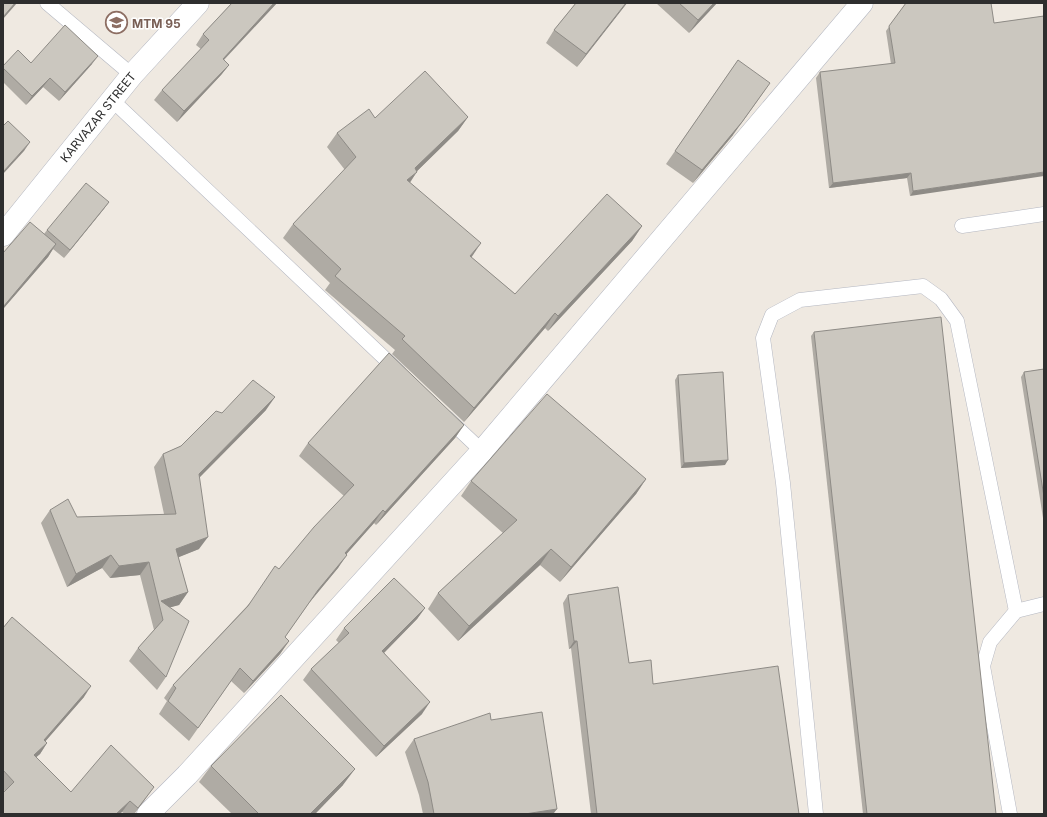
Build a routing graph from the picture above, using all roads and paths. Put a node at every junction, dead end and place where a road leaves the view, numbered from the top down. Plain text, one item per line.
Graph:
1 (47, 3) edge
2 (198, 3) edge
3 (862, 3) edge
4 (132, 75) junction
5 (112, 100) junction
6 (1044, 214) edge
7 (962, 226) dead end
8 (3, 235) edge
9 (407, 380) edge
10 (436, 407) edge
11 (482, 451) junction
12 (1044, 604) edge
13 (1016, 611) junction
14 (148, 814) edge
15 (816, 814) edge
16 (1010, 814) edge

1 - 4 lane
2 - 4 street, KARVAZAR STREET
3 - 11 street
4 - 5 street, KARVAZAR STREET
5 - 8 street, KARVAZAR STREET
5 - 9 lane
6 - 7 lane
10 - 11 lane
11 - 14 street
12 - 13 lane
13 - 15 lane
13 - 16 lane

